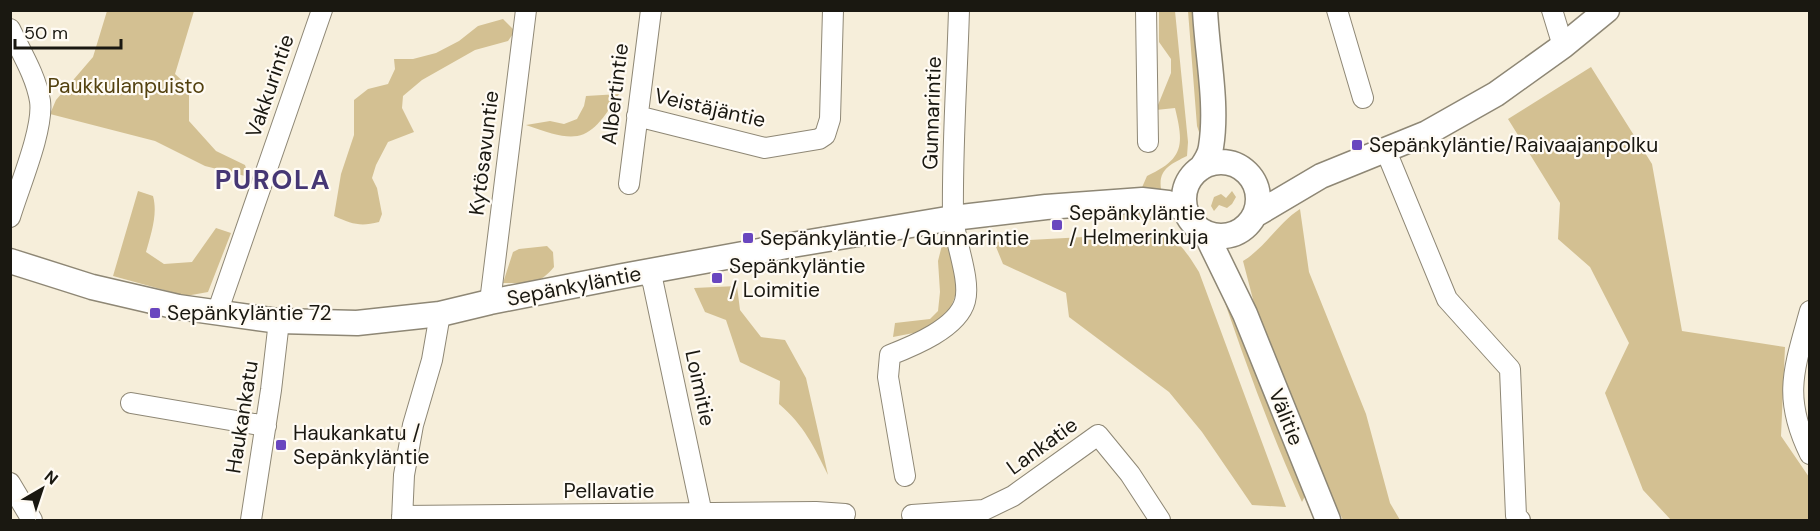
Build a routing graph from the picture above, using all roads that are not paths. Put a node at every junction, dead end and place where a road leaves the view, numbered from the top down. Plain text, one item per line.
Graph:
1 (322, 10) edge
2 (526, 10) edge
3 (651, 10) edge
4 (833, 10) edge
5 (959, 10) edge
6 (1146, 10) edge
7 (1205, 10) edge
8 (1337, 10) edge
9 (1552, 10) edge
10 (1607, 10) edge
11 (10, 29) edge
12 (1563, 46) junction
13 (1363, 98) dead end
14 (1212, 104) junction
15 (637, 116) junction
16 (1148, 142) dead end
17 (1386, 151) junction
18 (1242, 170) junction
19 (1196, 173) junction
20 (1321, 176) junction
21 (629, 184) dead end
22 (1142, 200) junction
23 (1185, 209) junction
24 (10, 217) edge
25 (953, 218) junction
26 (1249, 222) junction
27 (1206, 234) junction
28 (10, 261) edge
29 (648, 272) junction
30 (490, 302) junction
31 (1809, 311) edge
32 (217, 313) junction
33 (440, 314) junction
34 (1245, 314) junction
35 (279, 321) junction
36 (131, 403) dead end
37 (266, 426) junction
38 (1809, 454) edge
39 (905, 476) dead end
40 (10, 483) edge
41 (702, 514) junction
42 (846, 514) dead end
43 (912, 515) dead end
44 (402, 518) edge
45 (1322, 519) edge
46 (32, 520) edge
47 (251, 520) edge
48 (1160, 520) edge
49 (1520, 520) edge

1 - 32 street, Vakkurintie
2 - 30 street, Kytösavuntie
3 - 15 street, Albertintie
4 - 15 street, Veistäjäntie
5 - 25 street, Gunnarintie
6 - 16 street
7 - 14 main road
8 - 13 street
9 - 12 street
10 - 12 main road
11 - 24 street
12 - 17 main road
14 - 18 main road
14 - 19 main road
15 - 21 street, Albertintie
17 - 20 main road
17 - 49 street
18 - 19 main road
18 - 20 main road
18 - 26 main road
19 - 22 main road, Sepänkyläntie
19 - 23 main road
20 - 26 main road
22 - 23 main road, Sepänkyläntie
22 - 25 main road, Sepänkyläntie
23 - 27 main road
25 - 29 main road, Sepänkyläntie
25 - 39 street, Gunnarintie
26 - 27 main road
26 - 34 main road, Välitie
27 - 34 main road, Välitie
28 - 32 main road, Sepänkyläntie
29 - 30 main road, Sepänkyläntie
29 - 41 street, Loimitie
30 - 33 main road, Sepänkyläntie
31 - 38 street
32 - 35 main road, Sepänkyläntie
33 - 35 main road, Sepänkyläntie
33 - 44 street
34 - 45 main road, Välitie
35 - 37 street, Haukankatu
36 - 37 street
37 - 47 street, Haukankatu
40 - 46 street
41 - 42 street, Pellavatie
41 - 44 street, Pellavatie
43 - 48 street, Lankatie

